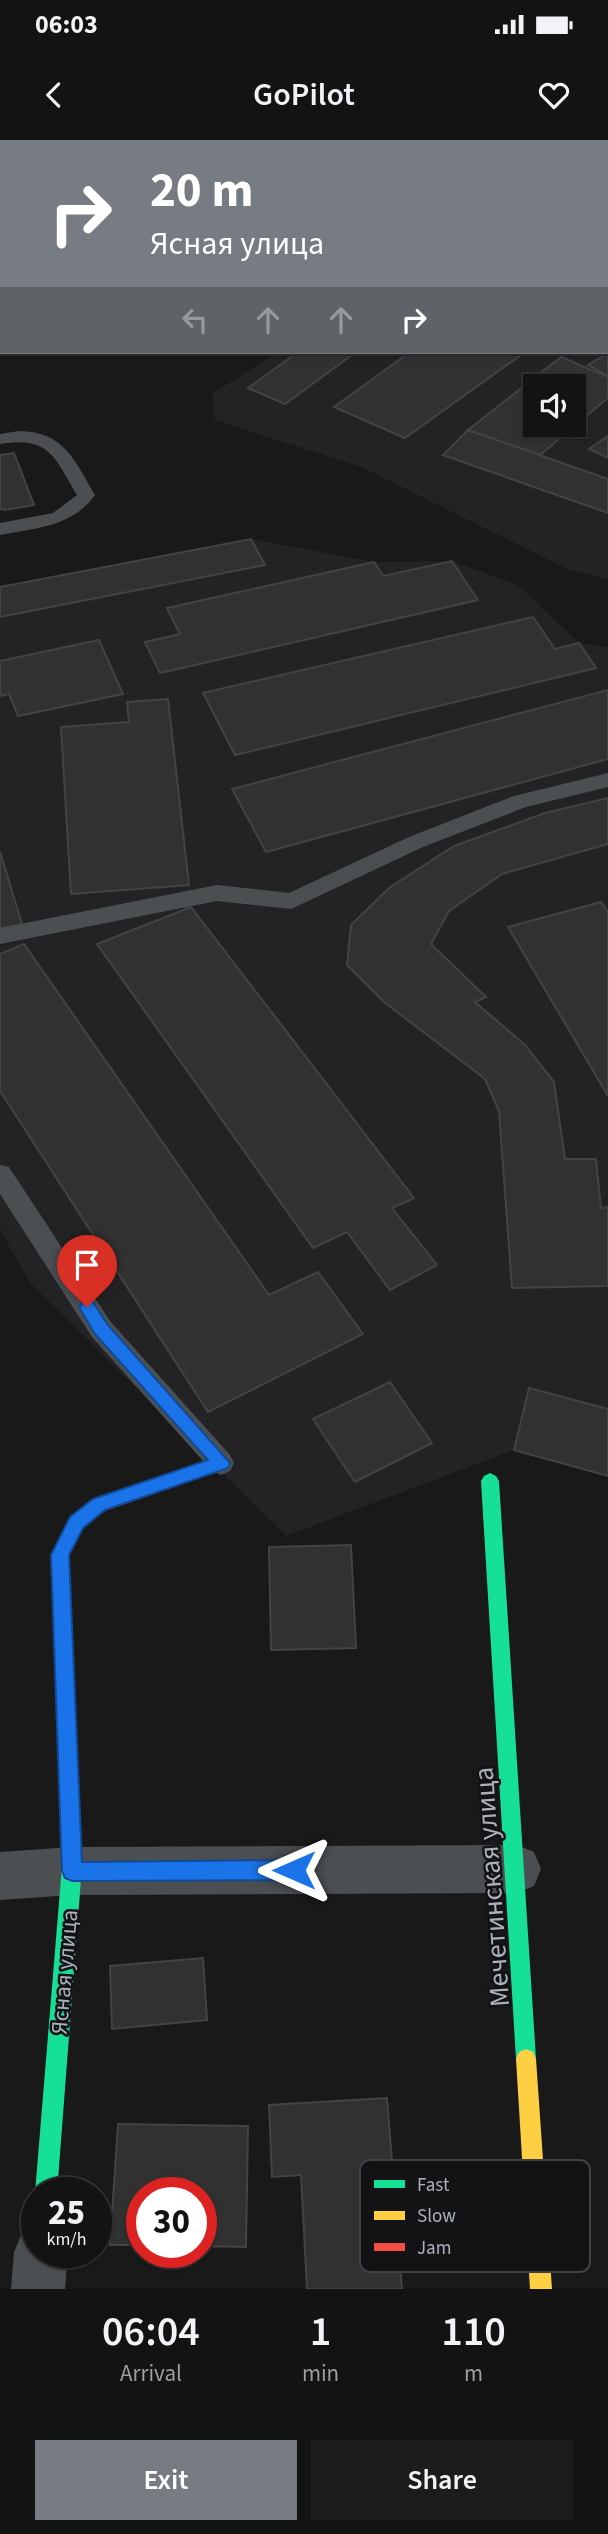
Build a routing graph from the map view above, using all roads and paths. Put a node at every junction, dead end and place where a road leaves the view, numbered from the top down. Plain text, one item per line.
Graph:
1 (0, 439) edge
2 (0, 529) edge
3 (608, 780) edge
4 (0, 936) edge
5 (0, 1174) edge
6 (221, 1463) joint
7 (490, 1481) dead end
8 (517, 1869) junction
9 (72, 1871) junction
10 (0, 1876) edge
11 (534, 2160) edge
12 (47, 2177) edge
13 (40, 2268) edge
14 (38, 2289) edge

1 - 2 lane
3 - 4 lane
5 - 6 lane, Ясная улица
6 - 9 street, Ясная улица
7 - 8 street, Мечетинская улица
8 - 9 street
8 - 11 street, Мечетинская улица
9 - 10 street
9 - 12 street, Ясная улица
13 - 14 street

